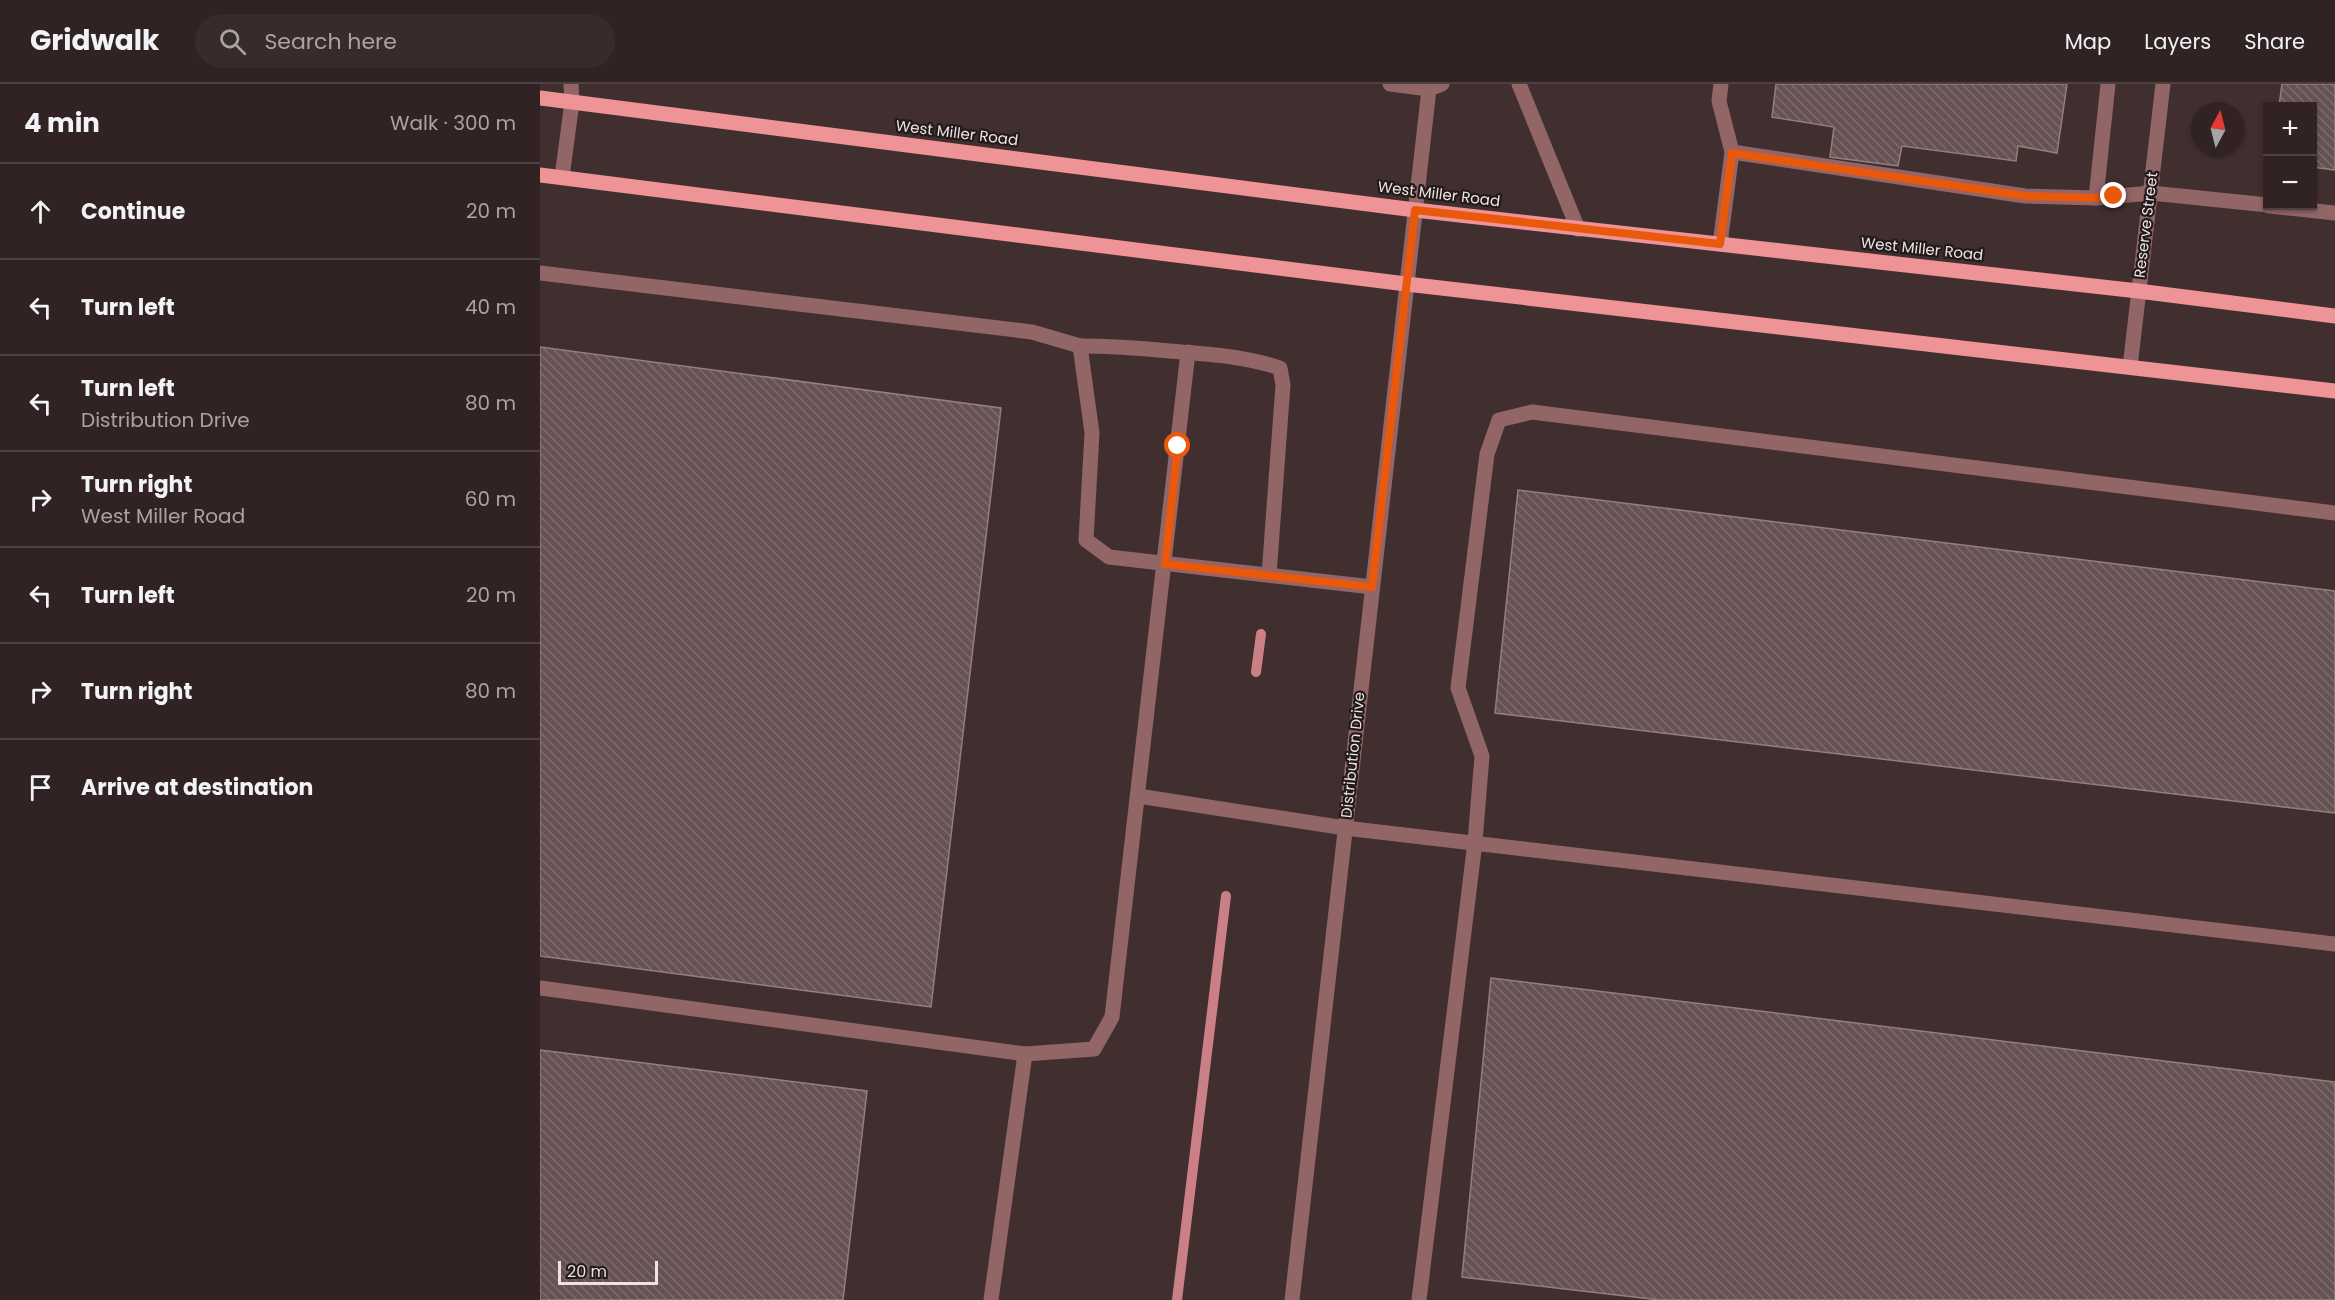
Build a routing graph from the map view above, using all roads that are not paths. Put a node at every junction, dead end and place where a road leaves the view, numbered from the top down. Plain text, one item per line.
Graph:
1 (571, 84) edge
2 (1390, 84) edge
3 (1519, 84) edge
4 (1721, 84) edge
5 (2108, 84) edge
6 (2163, 84) edge
7 (1435, 86) edge
8 (540, 98) edge
9 (572, 102) junction
10 (1732, 153) junction
11 (540, 175) edge
12 (562, 177) junction
13 (2151, 193) junction
14 (2096, 198) junction
15 (2263, 204) edge
16 (1415, 210) junction
17 (2310, 210) edge
18 (2335, 213) edge
19 (1578, 229) junction
20 (1720, 244) junction
21 (540, 273) edge
22 (1406, 284) junction
23 (2138, 291) junction
24 (2335, 316) edge
25 (1080, 345) junction
26 (1188, 352) junction
27 (2130, 367) junction
28 (2335, 391) edge
29 (2335, 513) edge
30 (1165, 564) junction
31 (1269, 575) junction
32 (1372, 587) junction
33 (1138, 795) junction
34 (1345, 828) junction
35 (1475, 842) junction
36 (2335, 944) edge
37 (540, 988) edge
38 (1025, 1054) junction
39 (991, 1300) edge
40 (1292, 1300) edge
41 (1419, 1300) edge

1 - 9 street
2 - 7 street
3 - 19 street
4 - 10 street
5 - 14 street
6 - 13 street, Reserve Street
7 - 16 street, Distribution Drive
8 - 9 main road, West Miller Road
9 - 12 street
9 - 16 main road, West Miller Road
10 - 14 street
10 - 20 street
11 - 12 main road
12 - 22 main road
13 - 14 street
13 - 15 street
13 - 23 street, Reserve Street
16 - 19 main road, West Miller Road
16 - 22 street, Distribution Drive
17 - 18 street
19 - 20 main road, West Miller Road
20 - 23 main road, West Miller Road
21 - 25 street
22 - 27 main road
22 - 32 street, Distribution Drive
23 - 24 main road, West Miller Road
23 - 27 street, Reserve Street
25 - 26 street
25 - 30 street
26 - 30 street
26 - 31 street
27 - 28 main road
29 - 35 street
30 - 31 street
30 - 33 street
31 - 32 street
32 - 34 street, Distribution Drive
33 - 34 street
33 - 38 street
34 - 35 street
34 - 40 street, Distribution Drive
35 - 36 street
35 - 41 street
37 - 38 street
38 - 39 street

